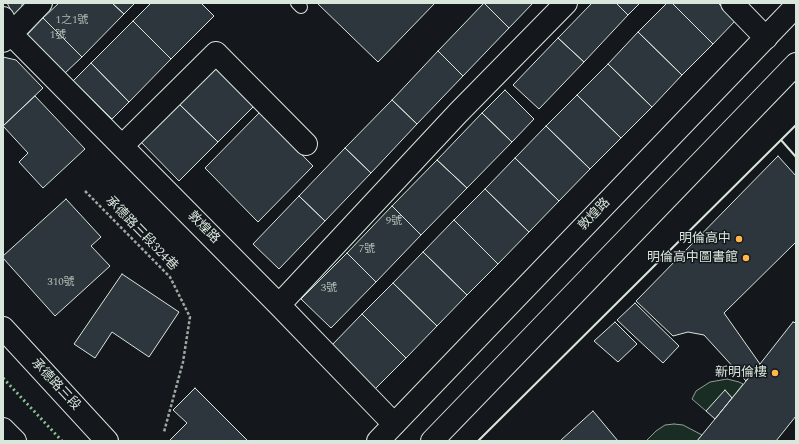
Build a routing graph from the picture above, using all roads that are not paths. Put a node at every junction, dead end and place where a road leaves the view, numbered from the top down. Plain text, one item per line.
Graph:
1 (40, 3) edge
2 (566, 3) edge
3 (732, 3) edge
4 (796, 6) edge
5 (6, 31) edge
6 (766, 38) junction
7 (796, 64) edge
8 (306, 144) dead end
9 (122, 146) junction
10 (279, 305) junction
11 (3, 328) edge
12 (394, 424) junction
13 (3, 428) edge
14 (15, 441) edge
15 (107, 441) edge
16 (378, 441) edge
17 (432, 441) edge

1 - 5 street
2 - 10 street
3 - 6 street
4 - 6 street, 敦煌路
5 - 9 street, 敦煌路
6 - 12 street, 敦煌路
7 - 17 street
8 - 9 street
9 - 10 street, 敦煌路
10 - 12 street, 敦煌路
11 - 15 street, 承德路三段
12 - 16 street, 敦煌路
13 - 14 street

